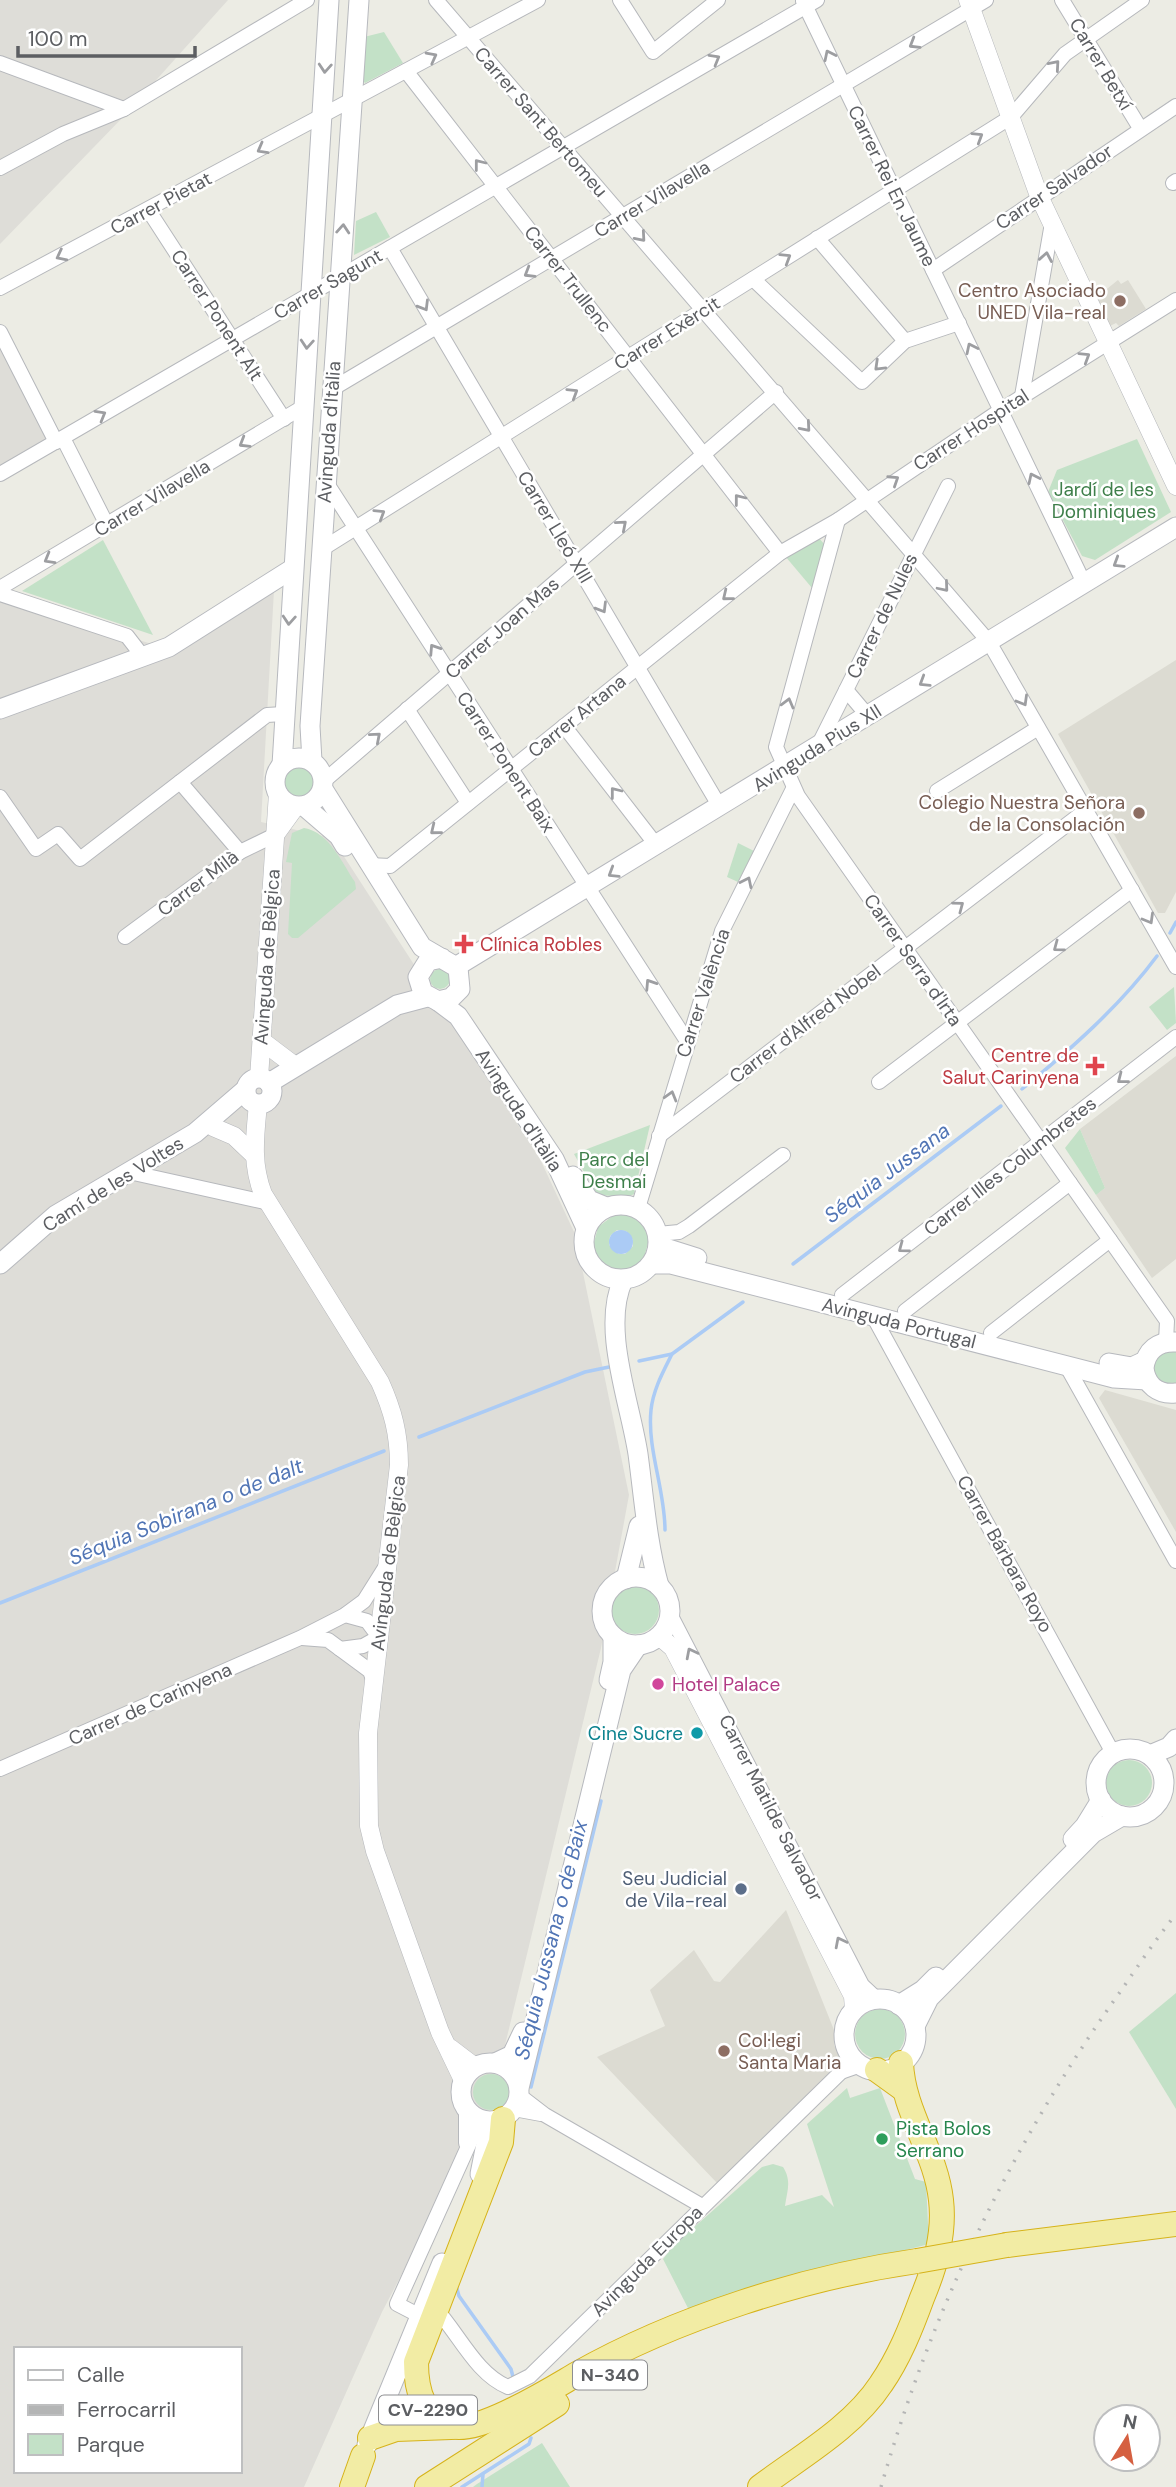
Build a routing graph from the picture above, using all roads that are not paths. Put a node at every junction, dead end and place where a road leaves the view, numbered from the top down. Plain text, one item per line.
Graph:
1 (307, 0) edge
2 (329, 0) edge
3 (359, 0) edge
4 (436, 0) edge
5 (538, 0) edge
6 (620, 0) edge
7 (718, 0) edge
8 (1062, 0) edge
9 (1142, 0) edge
10 (809, 2) edge
11 (975, 3) edge
12 (468, 38) junction
13 (1086, 39) junction
14 (0, 63) edge
15 (406, 71) junction
16 (844, 86) junction
17 (351, 102) junction
18 (1176, 106) edge
19 (124, 109) junction
20 (322, 117) junction
21 (1011, 117) junction
22 (1140, 128) junction
23 (563, 147) junction
24 (0, 168) edge
25 (496, 186) junction
26 (894, 190) junction
27 (1039, 196) junction
28 (149, 211) junction
29 (624, 217) junction
30 (1052, 223) junction
31 (817, 238) junction
32 (390, 247) junction
33 (552, 259) junction
34 (933, 270) junction
35 (340, 277) junction
36 (753, 278) junction
37 (0, 288) edge
38 (310, 293) junction
39 (1176, 300) edge
40 (704, 309) junction
41 (959, 323) junction
42 (437, 328) junction
43 (0, 332) edge
44 (233, 339) junction
45 (905, 341) junction
46 (1107, 344) junction
47 (629, 357) junction
48 (332, 389) junction
49 (776, 392) junction
50 (1022, 397) junction
51 (303, 407) junction
52 (1000, 410) junction
53 (285, 419) junction
54 (502, 438) junction
55 (59, 440) junction
56 (704, 455) junction
57 (0, 474) edge
58 (326, 482) junction
59 (948, 486) dead end
60 (1176, 486) edge
61 (868, 497) junction
62 (838, 520) junction
63 (107, 525) junction
64 (1176, 527) edge
65 (356, 529) junction
66 (322, 549) junction
67 (914, 551) junction
68 (780, 553) junction
69 (576, 564) junction
70 (292, 569) junction
71 (1084, 583) junction
72 (0, 588) edge
73 (0, 594) edge
74 (989, 642) junction
75 (144, 657) junction
76 (638, 667) junction
77 (449, 673) junction
78 (846, 690) junction
79 (0, 709) edge
80 (407, 709) junction
81 (283, 714) junction
82 (868, 716) junction
83 (564, 726) junction
84 (1038, 728) junction
85 (818, 747) junction
86 (312, 761) junction
87 (282, 765) junction
88 (783, 768) junction
89 (511, 769) junction
90 (180, 782) junction
91 (323, 785) junction
92 (793, 789) junction
93 (937, 791) dead end
94 (278, 793) junction
95 (0, 797) edge
96 (468, 803) junction
97 (300, 806) junction
98 (720, 807) junction
99 (1086, 810) junction
100 (275, 835) junction
101 (657, 846) junction
102 (240, 852) junction
103 (369, 865) junction
104 (588, 888) junction
105 (1132, 890) junction
106 (125, 937) dead end
107 (905, 948) junction
108 (449, 962) junction
109 (1176, 967) edge
110 (426, 988) junction
111 (460, 989) junction
112 (958, 1023) junction
113 (1176, 1037) edge
114 (262, 1041) junction
115 (687, 1041) junction
116 (295, 1066) junction
117 (879, 1082) dead end
118 (257, 1092) junction
119 (204, 1130) junction
120 (659, 1136) junction
121 (1042, 1142) junction
122 (254, 1155) junction
123 (783, 1155) dead end
124 (129, 1172) junction
125 (1070, 1183) junction
126 (269, 1203) junction
127 (606, 1207) junction
128 (638, 1208) junction
129 (586, 1228) junction
130 (1110, 1240) junction
131 (656, 1248) junction
132 (0, 1264) edge
133 (598, 1273) junction
134 (623, 1280) junction
135 (842, 1295) junction
136 (873, 1316) junction
137 (907, 1318) junction
138 (1172, 1322) edge
139 (991, 1333) junction
140 (615, 1336) junction
141 (1171, 1342) edge
142 (896, 1355) junction
143 (1066, 1365) junction
144 (1146, 1370) junction
145 (1094, 1372) junction
146 (1176, 1393) edge
147 (1082, 1394) junction
148 (642, 1497) junction
149 (1176, 1561) edge
150 (388, 1563) junction
151 (626, 1579) junction
152 (659, 1586) junction
153 (670, 1614) junction
154 (345, 1615) junction
155 (613, 1636) junction
156 (659, 1636) junction
157 (379, 1637) junction
158 (300, 1638) junction
159 (638, 1645) junction
160 (340, 1649) junction
161 (374, 1682) junction
162 (1176, 1740) edge
163 (1113, 1753) junction
164 (1176, 1753) edge
165 (1150, 1755) junction
166 (0, 1769) edge
167 (1163, 1774) junction
168 (1101, 1800) junction
169 (1122, 1816) junction
170 (877, 1999) junction
171 (900, 2005) junction
172 (855, 2010) junction
173 (915, 2026) junction
174 (495, 2063) junction
175 (863, 2063) junction
176 (469, 2073) junction
177 (902, 2076) junction
178 (497, 2109) junction
179 (702, 2206) junction
180 (1176, 2224) edge
181 (917, 2261) junction
182 (428, 2315) junction
183 (526, 2403) junction
184 (451, 2427) junction
185 (366, 2447) junction
186 (476, 2455) junction
187 (352, 2487) edge
188 (411, 2487) edge
189 (427, 2487) edge
190 (439, 2487) edge
191 (760, 2487) edge

1 - 19 street
2 -> 20 main road, Avinguda d'Itàlia
3 - 17 main road, Avinguda d'Itàlia
4 - 12 street, Carrer Sant Bertomeu
5 - 12 street
6 - 7 street
8 - 13 street, Carrer Betxí
9 - 13 street, Carrer Exèrcit
16 -> 10 street, Carrer Rei En Jaume
23 -> 10 street, Carrer Sagunt
11 -> 16 street, Carrer Vilavella
11 - 21 street
15 -> 12 street
12 - 23 street, Carrer Sant Bertomeu
21 -> 13 street, Carrer Exèrcit
13 - 22 street, Carrer Betxí
14 - 19 street
15 - 17 street
25 -> 15 street, Carrer Trullenc
16 - 26 street, Carrer Rei En Jaume
16 - 29 street, Carrer Vilavella
17 - 20 street
35 -> 17 main road, Avinguda d'Itàlia
18 - 22 street, Carrer Salvador
19 - 24 street
20 -> 28 street, Carrer Pietat
20 - 38 main road, Avinguda d'Itàlia
26 -> 21 street, Carrer Exèrcit
21 - 27 street
22 - 27 street, Carrer Salvador
23 - 25 street, Carrer Sagunt
23 - 29 street, Carrer Sant Bertomeu
25 - 32 street, Carrer Sagunt
25 - 33 street, Carrer Trullenc
26 - 31 street, Carrer Exèrcit
26 - 34 street, Carrer Rei En Jaume
27 - 30 street
27 - 34 street, Carrer Salvador
28 -> 37 street, Carrer Pietat
28 - 44 street, Carrer Ponent Alt
29 - 33 street, Carrer Vilavella
29 -> 40 street, Carrer Sant Bertomeu
30 - 46 street
50 -> 30 street
36 -> 31 street, Carrer Exèrcit
31 - 45 street
32 - 35 street, Carrer Sagunt
32 -> 42 street, Carrer Lleó XIII
33 -> 42 street, Carrer Vilavella
33 - 47 street, Carrer Trullenc
34 - 41 street, Carrer Rei En Jaume
35 - 38 street, Carrer Sagunt
35 - 48 main road, Avinguda d'Itàlia
36 - 40 street, Carrer Exèrcit
45 -> 36 street
38 - 44 street, Carrer Sagunt
38 -> 51 main road, Avinguda d'Itàlia
39 - 46 street, Carrer Hospital
40 - 47 street, Carrer Exèrcit
40 - 49 street, Carrer Sant Bertomeu
41 - 45 street
52 -> 41 street, Carrer Rei En Jaume
42 - 48 street, Carrer Vilavella
42 - 54 street, Carrer Lleó XIII
43 - 55 street
44 - 53 street, Carrer Ponent Alt
55 -> 44 street, Carrer Sagunt
50 -> 46 street, Carrer Hospital
46 - 60 street
54 -> 47 street, Carrer Exèrcit
47 - 56 street, Carrer Trullenc
48 - 58 main road, Avinguda d'Itàlia
49 - 56 street, Carrer Joan Mas
49 -> 61 street, Carrer Sant Bertomeu
50 - 52 street, Carrer Hospital
51 - 53 street, Carrer Vilavella
51 - 70 main road, Avinguda d'Itàlia
61 -> 52 street, Carrer Hospital
71 -> 52 street, Carrer Rei En Jaume
53 -> 63 street, Carrer Vilavella
65 -> 54 street, Carrer Exèrcit
54 - 69 street, Carrer Lleó XIII
55 - 57 street, Carrer Sagunt
55 - 63 street
68 -> 56 street, Carrer Trullenc
69 -> 56 street, Carrer Joan Mas
58 - 65 street, Carrer Ponent Baix
58 - 66 main road, Avinguda d'Itàlia
59 - 67 street, Carrer de Nules
61 - 62 street, Carrer Hospital
61 - 67 street, Carrer Sant Bertomeu
62 - 68 street, Carrer Artana
88 -> 62 street
63 -> 72 street, Carrer Vilavella
64 -> 71 main road, Avinguda Pius XII
65 - 66 street, Carrer Exèrcit
77 -> 65 street, Carrer Ponent Baix
66 - 86 main road, Avinguda d'Itàlia
67 -> 74 street, Carrer Sant Bertomeu
67 - 78 street, Carrer de Nules
68 -> 76 street, Carrer Artana
69 -> 76 street, Carrer Lleó XIII
69 - 77 street, Carrer Joan Mas
70 - 75 main road
70 -> 81 main road, Avinguda d'Itàlia
71 - 74 main road, Avinguda Pius XII
73 - 75 street
74 -> 82 main road, Avinguda Pius XII
74 -> 84 street, Carrer Sant Bertomeu
75 - 79 main road
76 - 83 street, Carrer Artana
76 - 98 street, Carrer Lleó XIII
77 - 80 street, Carrer Joan Mas
77 - 89 street, Carrer Ponent Baix
78 - 82 street
78 - 85 street, Carrer de Nules
91 -> 80 street, Carrer Joan Mas
80 - 96 street
81 - 87 main road, Avinguda d'Itàlia
81 - 90 street
82 - 85 main road, Avinguda Pius XII
83 - 89 street, Carrer Artana
101 -> 83 street
84 - 93 street
84 - 99 street, Carrer Sant Bertomeu
85 - 88 main road, Avinguda Pius XII
86 - 87 main road
86 - 91 main road
87 - 94 main road
88 - 92 street, Carrer Serra d'Irta
88 - 98 main road, Avinguda Pius XII
89 - 96 street, Carrer Artana
89 - 104 street, Carrer Ponent Baix
90 - 95 street
90 - 102 street
91 - 97 main road
91 - 103 main road
92 - 107 street, Carrer Serra d'Irta
115 -> 92 street, Carrer València
94 - 97 main road
94 - 100 street, Avinguda de Bèlgica
96 -> 103 street, Carrer Artana
97 - 100 street
97 - 110 main road, Avinguda d'Itàlia
98 - 101 main road, Avinguda Pius XII
99 - 105 street, Carrer Sant Bertomeu
107 -> 99 street, Carrer d'Alfred Nobel
100 - 102 street, Carrer Milà
100 - 114 street, Avinguda de Bèlgica
101 -> 104 main road, Avinguda Pius XII
102 - 106 street, Carrer Milà
103 - 108 main road
104 - 108 main road, Avinguda Pius XII
115 -> 104 street, Carrer Ponent Baix
105 -> 109 street, Carrer Sant Bertomeu
105 -> 112 street
107 - 112 street, Carrer Serra d'Irta
107 - 120 street, Carrer d'Alfred Nobel
108 - 110 main road
108 - 111 main road
110 - 111 main road
110 - 116 main road
110 - 129 main road, Avinguda d'Itàlia
111 - 127 main road, Avinguda d'Itàlia
112 - 117 street
112 - 121 street, Carrer Serra d'Irta
113 -> 121 street, Carrer Illes Columbretes
114 - 116 street
114 - 118 street, Avinguda de Bèlgica
120 -> 115 street, Carrer València
116 - 118 main road
118 - 119 main road, Camí de les Voltes
118 - 122 street, Avinguda de Bèlgica
119 - 122 street
119 - 124 main road, Camí de les Voltes
120 - 128 street, Carrer València
121 - 125 street, Carrer Serra d'Irta
121 -> 135 street, Carrer Illes Columbretes
122 - 126 street, Avinguda de Bèlgica
123 - 131 street
124 - 126 street
124 - 132 main road, Camí de les Voltes
125 - 130 street, Carrer Serra d'Irta
125 - 137 street
126 - 150 street, Avinguda de Bèlgica
127 - 128 main road
127 - 129 main road
128 - 131 main road
129 - 133 main road
130 - 138 street, Carrer Serra d'Irta
130 - 139 street
131 - 134 main road
131 - 135 main road, Avinguda Portugal
131 - 136 main road, Avinguda Portugal
133 - 134 main road
133 - 140 main road
134 - 140 main road
135 - 137 main road, Avinguda Portugal
136 - 137 main road, Avinguda Portugal
136 - 142 street, Carrer Bárbara Royo
137 - 139 main road, Avinguda Portugal
137 - 142 street
137 - 143 main road, Avinguda Portugal
138 - 141 street, Carrer Serra d'Irta
139 - 144 main road, Avinguda Portugal
140 - 148 main road
141 - 144 main road
142 - 163 street, Carrer Bárbara Royo
143 - 145 main road, Avinguda Portugal
143 - 147 street
144 - 145 main road, Avinguda Portugal
144 - 146 main road
145 - 147 street
147 - 149 street
148 - 151 main road
148 - 152 main road
150 - 154 street, Carrer de Carinyena
150 - 157 street, Avinguda de Bèlgica
151 - 152 main road
151 - 155 main road
152 - 153 main road
153 - 156 main road
170 -> 153 street, Carrer Matilde Salvador
154 - 157 street
154 - 158 street, Carrer de Carinyena
155 - 159 main road
155 - 174 main road
156 - 159 main road
156 - 172 street, Carrer Matilde Salvador
157 - 160 street
157 - 161 street, Avinguda de Bèlgica
158 - 160 street
158 - 166 street, Carrer de Carinyena
159 - 178 main road, CV-2290
160 - 161 street
161 - 176 street, Avinguda de Bèlgica
162 - 165 main road
163 - 165 main road
163 - 168 main road
164 - 167 main road
165 - 167 main road
167 - 169 main road
168 - 169 main road
168 - 171 main road
169 - 173 main road
170 - 171 main road
170 - 172 main road
171 - 173 main road
172 - 175 main road
173 - 177 main road
174 - 176 main road
174 - 178 main road
175 - 177 highway
175 - 179 street, Avinguda Europa
176 - 178 main road
177 - 191 highway
178 - 179 street
178 - 182 highway, CV-2290
178 - 182 street, Avinguda Europa
179 - 182 street, Avinguda Europa
180 - 181 highway, N-340, bridge
181 - 183 highway, N-340
181 - 186 highway, N-340
182 - 184 highway, CV-2290
182 - 185 main road, CV-2290
183 - 184 highway, CV-2290
183 - 188 highway, N-340
184 - 185 highway
185 - 187 highway, CV-2290
186 - 189 highway, N-340
186 - 190 highway

